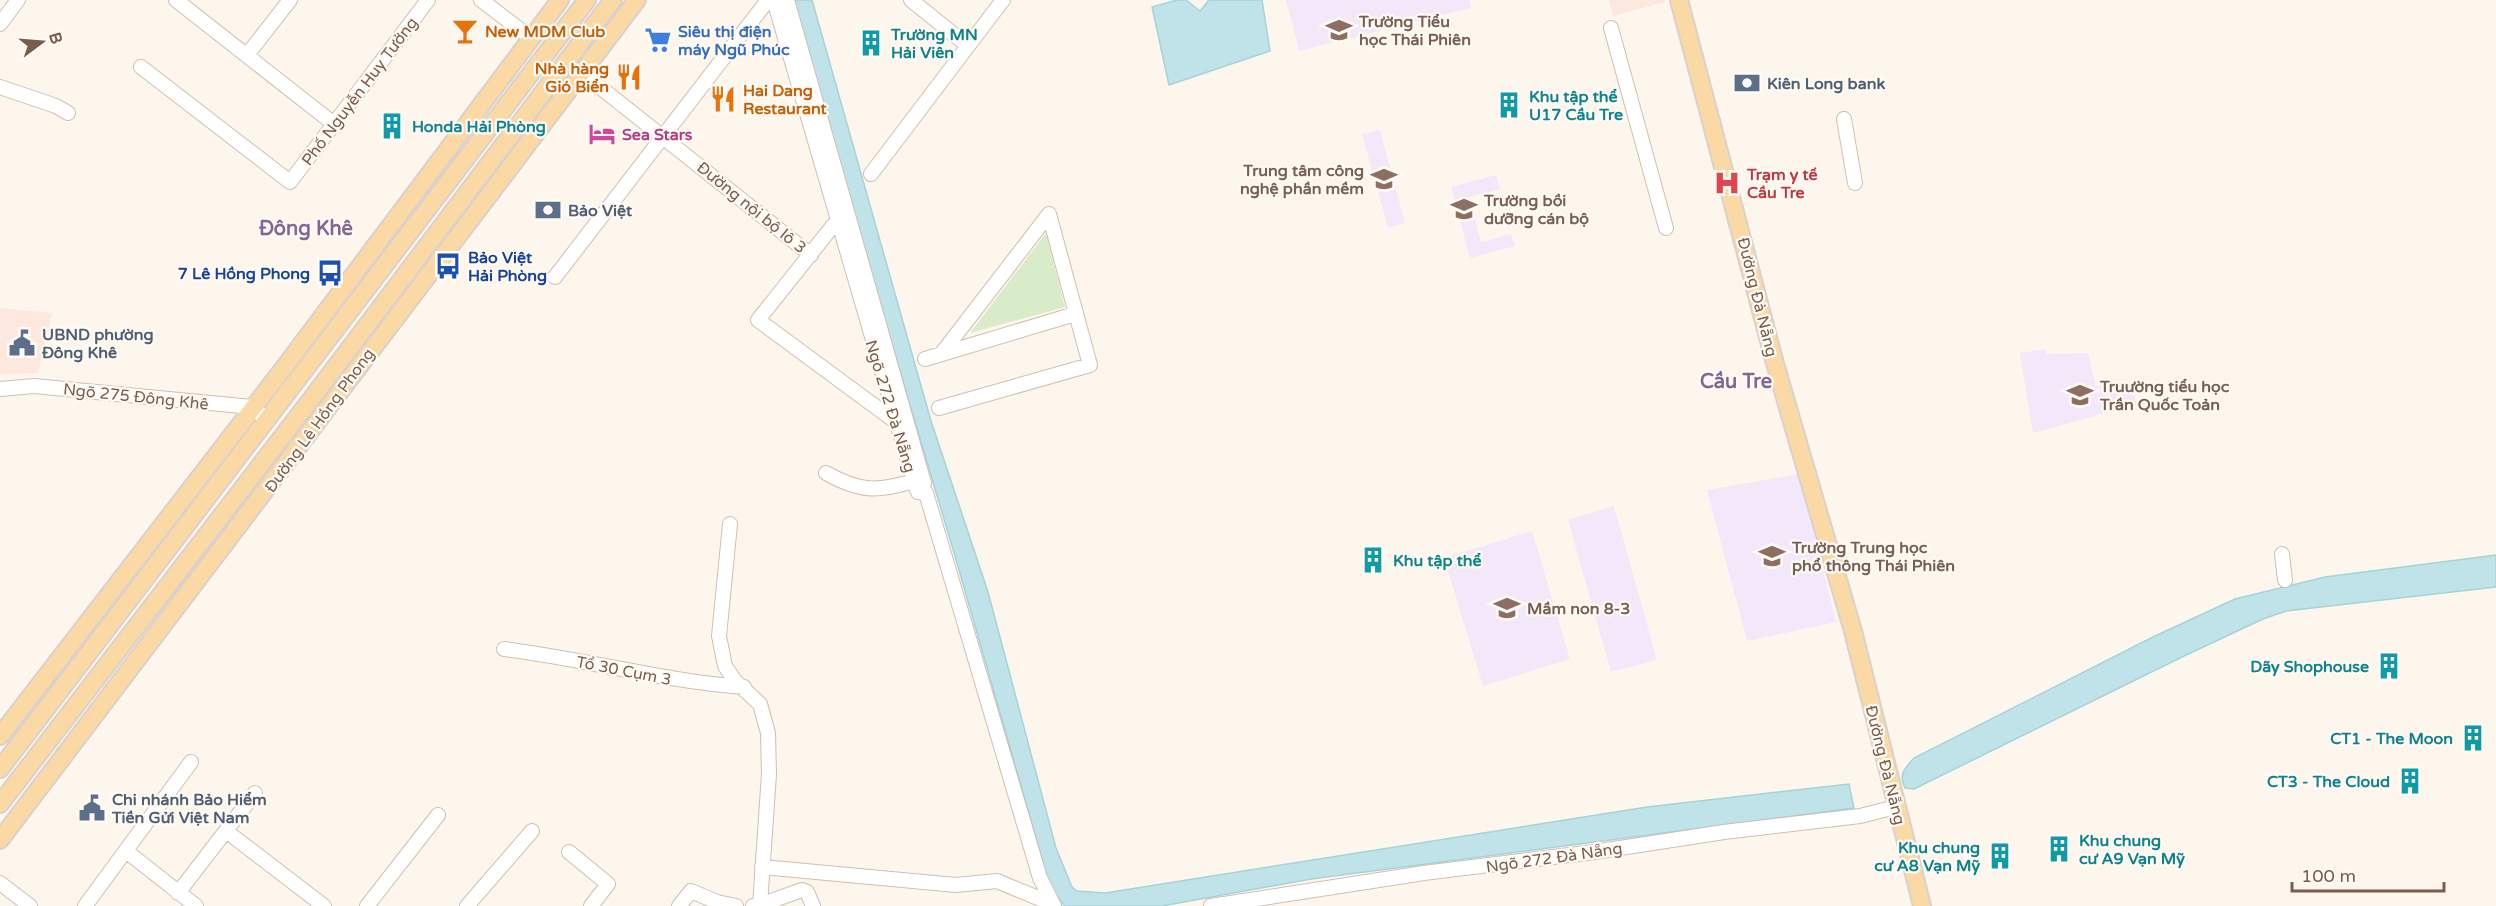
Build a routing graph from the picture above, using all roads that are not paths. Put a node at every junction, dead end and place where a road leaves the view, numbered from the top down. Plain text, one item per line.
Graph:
1 (18, 0) edge
2 (176, 0) edge
3 (290, 0) edge
4 (428, 0) edge
5 (481, 0) edge
6 (560, 0) edge
7 (587, 0) edge
8 (613, 0) edge
9 (637, 0) edge
10 (768, 0) edge
11 (774, 0) edge
12 (787, 0) edge
13 (911, 0) edge
14 (1003, 0) edge
15 (1679, 0) edge
16 (0, 24) edge
17 (1611, 28) dead end
18 (531, 38) junction
19 (968, 46) junction
20 (247, 55) junction
21 (141, 67) dead end
22 (581, 72) junction
23 (0, 87) edge
24 (68, 113) dead end
25 (1844, 118) dead end
26 (334, 124) junction
27 (664, 137) junction
28 (870, 174) dead end
29 (1856, 183) dead end
30 (836, 222) junction
31 (1666, 228) dead end
32 (811, 255) junction
33 (555, 278) dead end
34 (1075, 314) junction
35 (942, 353) junction
36 (925, 358) dead end
37 (0, 389) edge
38 (252, 407) junction
39 (939, 408) dead end
40 (268, 420) junction
41 (896, 421) junction
42 (826, 473) dead end
43 (914, 481) junction
44 (926, 493) junction
45 (730, 524) dead end
46 (2282, 554) dead end
47 (2285, 580) dead end
48 (504, 650) dead end
49 (744, 687) junction
50 (0, 736) edge
51 (191, 762) dead end
52 (0, 769) edge
53 (255, 793) dead end
54 (0, 804) edge
55 (1896, 806) junction
56 (438, 815) dead end
57 (226, 831) junction
58 (532, 831) dead end
59 (0, 840) edge
60 (126, 851) junction
61 (570, 852) dead end
62 (762, 867) junction
63 (817, 874) junction
64 (1040, 878) junction
65 (0, 883) edge
66 (796, 890) junction
67 (1019, 890) junction
68 (178, 893) junction
69 (756, 905) edge
70 (1052, 905) edge
71 (30, 906) edge
72 (85, 906) edge
73 (196, 906) edge
74 (324, 906) edge
75 (367, 906) edge
76 (466, 906) edge
77 (591, 906) edge
78 (679, 906) edge
79 (736, 906) edge
80 (813, 906) edge
81 (1211, 906) edge
82 (1922, 906) edge

1 - 16 street
2 - 20 street
3 - 20 street
4 - 26 street, Phố Nguyễn Huy Tưởng
5 - 18 street
6 - 18 main road
7 - 40 main road
8 - 54 main road, Đường Lê Hồng Phong
9 - 22 main road, Đường Lê Hồng Phong
10 - 27 street
11 - 30 street, Ngõ 272 Đà Nẵng
12 - 44 street
13 - 19 street
14 - 19 street
15 - 55 main road, Đường Đà Nẵng
17 - 31 street
18 - 38 main road
19 - 28 street
20 - 26 street
21 - 26 street, Phố Nguyễn Huy Tưởng
22 - 27 street, Đường nội bộ lô 3
22 - 59 main road, Đường Lê Hồng Phong
23 - 24 street
25 - 29 street
27 - 32 street, Đường nội bộ lô 3
27 - 33 street
30 - 32 street, Đường nội bộ lô 3
30 - 41 street, Ngõ 272 Đà Nẵng
32 - 41 street, Đường nội bộ lô 3
34 - 35 street
34 - 35 street
34 - 39 street
35 - 36 street
37 - 38 street, Ngõ 275 Đông Khê
38 - 40 street
38 - 50 main road
40 - 52 main road
41 - 43 street, Ngõ 272 Đà Nẵng
42 - 43 street
43 - 44 street, Ngõ 272 Đà Nẵng
44 - 64 street, Ngõ 272 Đà Nẵng
45 - 49 street
46 - 47 street
48 - 49 street, Tổ 30 Cụm 3
49 - 62 street
51 - 60 street
53 - 57 street
55 - 81 street, Ngõ 272 Đà Nẵng
55 - 82 main road, Đường Đà Nẵng
56 - 75 street
57 - 68 street
57 - 74 street
58 - 76 street
60 - 68 street
60 - 72 street
61 - 77 street
62 - 63 street
62 - 69 street
63 - 66 street
63 - 67 street
64 - 67 street
64 - 70 street, Ngõ 272 Đà Nẵng
65 - 71 street
66 - 69 street
66 - 80 street
67 - 70 street
68 - 73 street
78 - 79 street

